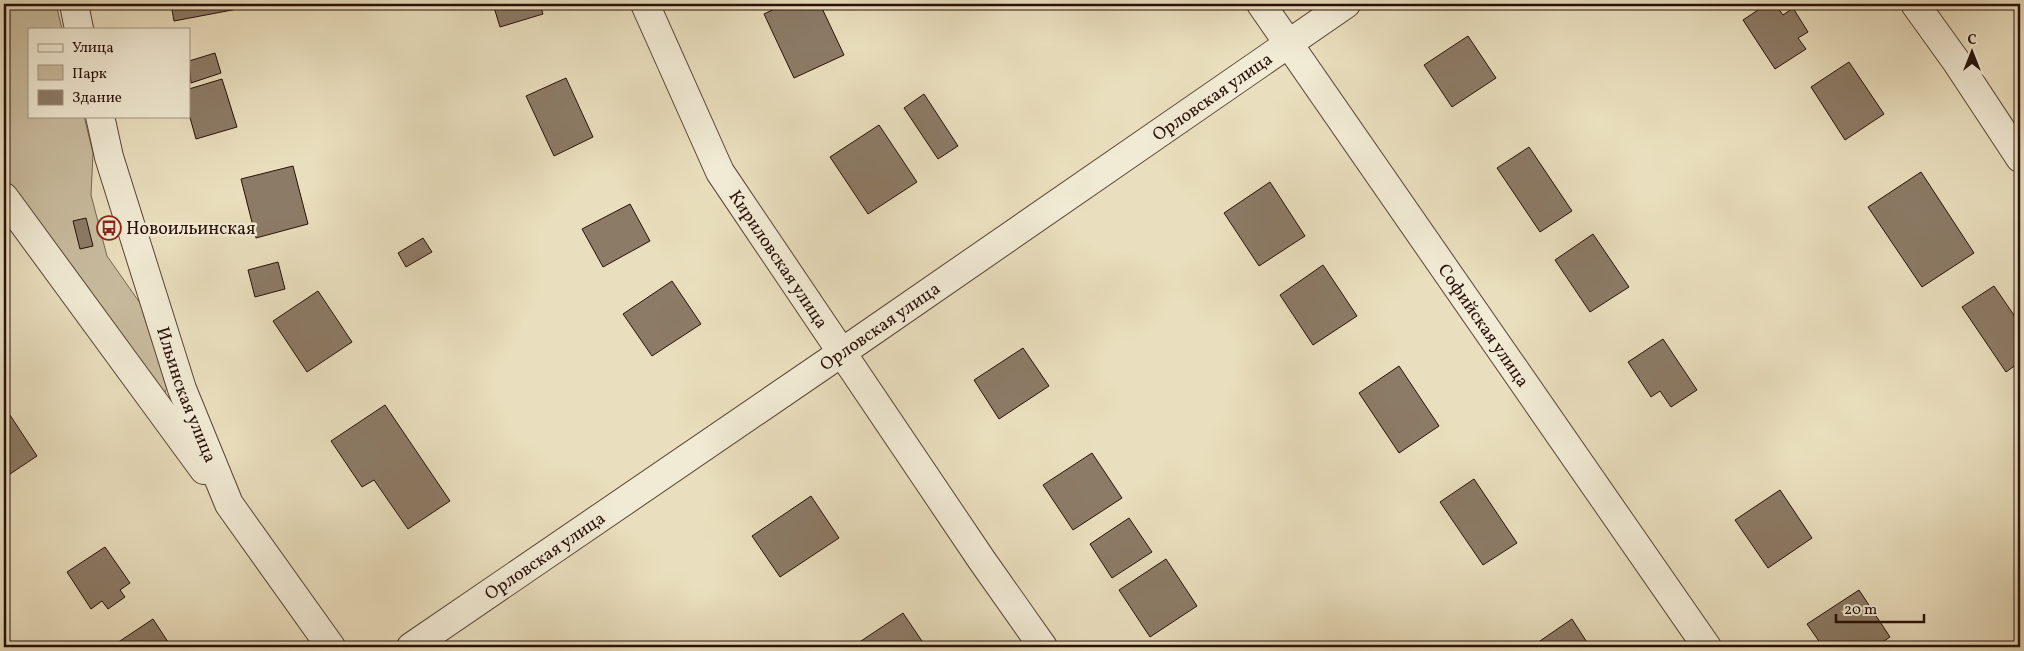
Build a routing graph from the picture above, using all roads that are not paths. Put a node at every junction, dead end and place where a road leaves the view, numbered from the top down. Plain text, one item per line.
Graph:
1 (74, 4) edge
2 (645, 4) edge
3 (1261, 4) edge
4 (1346, 4) edge
5 (1915, 4) edge
6 (79, 28) edge
7 (1288, 44) junction
8 (100, 118) edge
9 (2020, 158) edge
10 (4, 197) edge
11 (842, 353) junction
12 (228, 504) junction
13 (331, 647) edge
14 (411, 647) edge
15 (1043, 647) edge
16 (1707, 647) edge

1 - 6 street
2 - 11 street, Кириловская улица
3 - 7 street, Софийская улица
4 - 7 street, Орловская улица
5 - 9 street
7 - 11 street, Орловская улица
7 - 16 street, Софийская улица
8 - 12 street, Ильинская улица
10 - 12 street
11 - 14 street, Орловская улица
11 - 15 street, Кириловская улица
12 - 13 street, Ильинская улица

